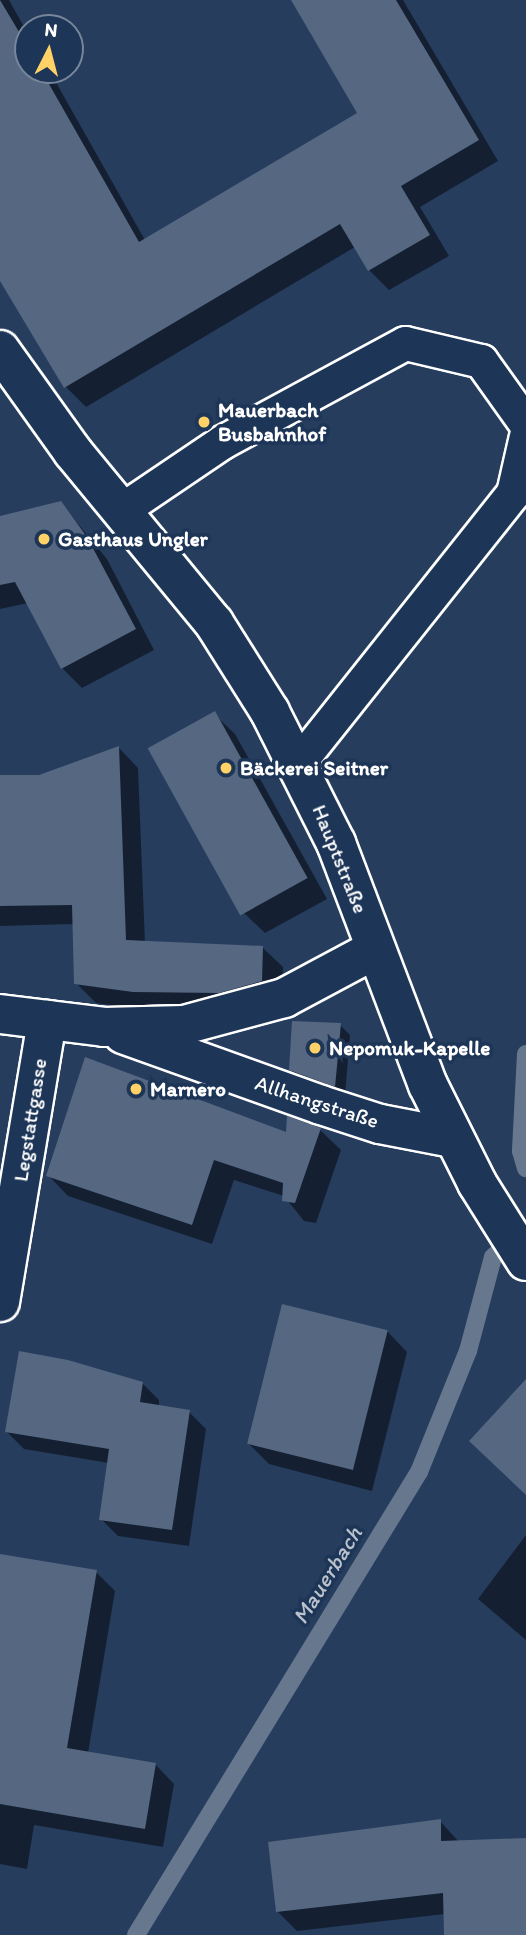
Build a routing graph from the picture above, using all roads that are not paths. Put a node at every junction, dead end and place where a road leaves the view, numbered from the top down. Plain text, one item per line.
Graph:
1 (0, 350) edge
2 (526, 424) edge
3 (526, 436) edge
4 (120, 511) junction
5 (299, 762) junction
6 (374, 950) junction
7 (0, 1014) edge
8 (47, 1020) junction
9 (104, 1027) junction
10 (453, 1138) junction
11 (526, 1261) edge
12 (0, 1302) edge

1 - 4 main road, Hauptstraße
2 - 4 lane
3 - 5 lane
4 - 5 main road, Hauptstraße
5 - 6 main road, Hauptstraße
6 - 9 main road, Allhangstraße
6 - 10 main road, Hauptstraße
7 - 8 main road, Allhangstraße
8 - 9 main road, Allhangstraße
8 - 12 main road, Legstattgasse
9 - 10 main road, Allhangstraße
10 - 11 main road, Hauptstraße

